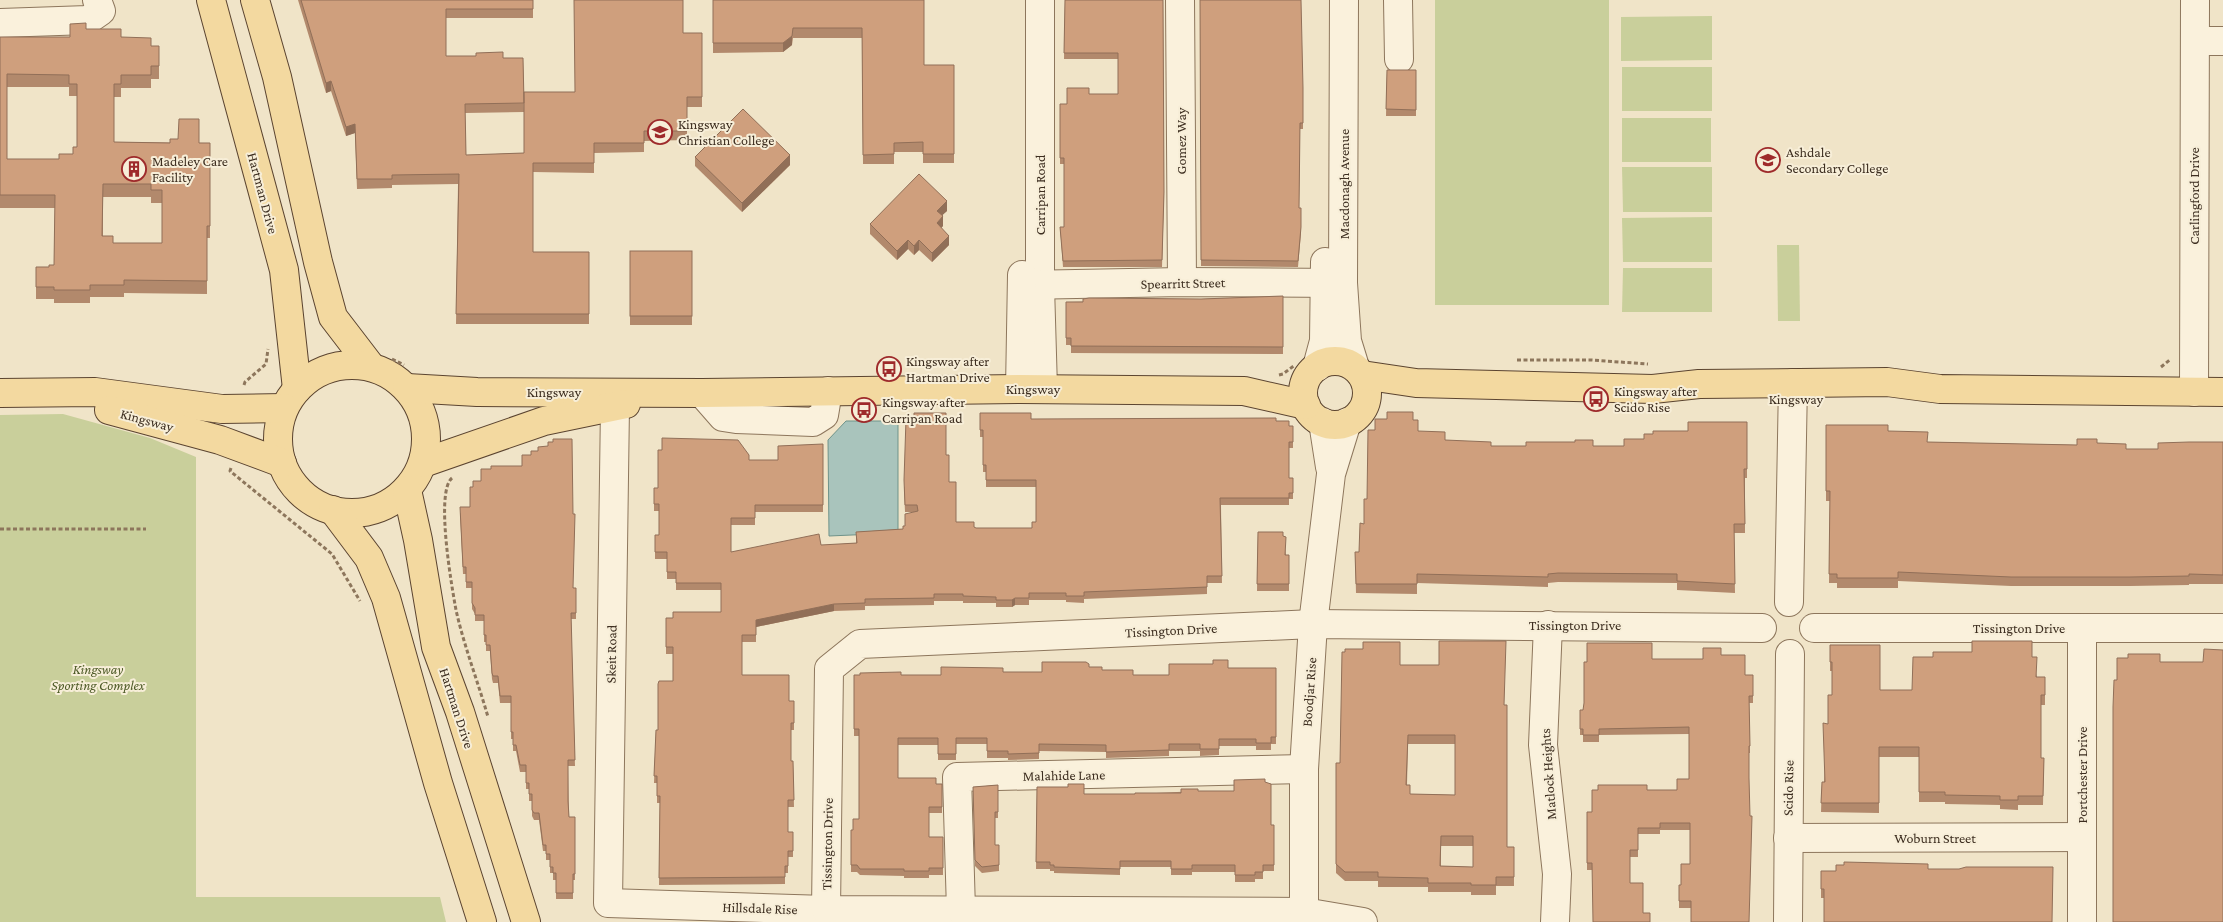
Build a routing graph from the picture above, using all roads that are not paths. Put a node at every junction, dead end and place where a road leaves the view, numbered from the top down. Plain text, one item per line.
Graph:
1 (98, 0) edge
2 (211, 0) edge
3 (255, 0) edge
4 (1022, 0) edge
5 (1040, 0) edge
6 (1180, 0) edge
7 (1326, 0) edge
8 (1344, 0) edge
9 (1398, 0) edge
10 (2195, 0) edge
11 (0, 23) edge
12 (2195, 40) junction
13 (2223, 40) edge
14 (1398, 59) dead end
15 (1031, 159) junction
16 (1182, 282) junction
17 (1334, 283) junction
18 (1031, 285) junction
19 (379, 361) junction
20 (1358, 371) junction
21 (1298, 374) junction
22 (408, 378) junction
23 (1416, 383) junction
24 (1031, 389) junction
25 (1244, 391) junction
26 (1792, 391) junction
27 (2194, 392) junction
28 (2223, 392) edge
29 (0, 393) edge
30 (38, 393) junction
31 (702, 393) junction
32 (291, 398) junction
33 (615, 406) junction
34 (1335, 414) junction
35 (282, 463) junction
36 (423, 463) junction
37 (407, 490) junction
38 (333, 510) junction
39 (1789, 602) junction
40 (1313, 624) junction
41 (1548, 625) junction
42 (1762, 628) junction
43 (1814, 628) junction
44 (2082, 628) junction
45 (2223, 628) edge
46 (1790, 654) junction
47 (1304, 768) junction
48 (2082, 837) junction
49 (1788, 838) junction
50 (608, 903) joint
51 (826, 910) junction
52 (962, 910) junction
53 (1304, 912) junction
54 (482, 922) edge
55 (526, 922) edge
56 (1362, 922) edge
57 (1555, 922) edge
58 (1788, 922) edge
59 (2082, 922) edge

1 - 11 street
2 - 32 main road, Hartman Drive
3 - 19 main road
4 - 15 street, Carripan Road
5 - 15 street, Carripan Road
6 - 16 street, Gomez Way
7 - 17 street, Macdonagh Avenue
8 - 17 street, Macdonagh Avenue
9 - 14 street
10 - 12 street, Carlingford Drive
12 - 13 street
12 - 27 street, Carlingford Drive
15 - 18 street, Carripan Road
16 - 17 street, Spearritt Street
16 - 18 street, Spearritt Street
17 - 20 street, Macdonagh Avenue
17 - 21 street, Macdonagh Avenue
18 - 24 street, Carripan Road
19 - 22 main road
19 - 32 main road
20 - 21 main road, Kingsway
20 - 23 main road, Kingsway
20 - 34 main road
21 - 25 main road, Kingsway
21 - 34 main road
22 - 31 main road, Kingsway
22 - 36 main road
23 - 26 main road, Kingsway
23 - 34 main road, Kingsway
24 - 25 main road, Kingsway
24 - 31 main road, Kingsway
25 - 34 main road, Kingsway
26 - 27 main road, Kingsway
26 - 39 street
27 - 28 main road, Kingsway
29 - 30 main road, Kingsway
30 - 32 main road, Kingsway
30 - 35 main road, Kingsway
31 - 33 main road, Kingsway
32 - 35 main road
33 - 36 main road, Kingsway
33 - 50 street, Skeit Road
34 - 40 street, Boodjar Rise
35 - 38 main road
36 - 37 main road
37 - 38 main road
37 - 55 main road, Hartman Drive
38 - 54 main road
39 - 42 street
39 - 43 street
40 - 41 street, Tissington Drive
40 - 47 street, Boodjar Rise
40 - 51 street, Tissington Drive
41 - 42 street, Tissington Drive
41 - 57 street, Matlock Heights
42 - 46 street
43 - 44 street, Tissington Drive
43 - 46 street
44 - 45 street, Tissington Drive
44 - 48 street, Portchester Drive
46 - 49 street, Scido Rise
47 - 52 street, Malahide Lane
47 - 53 street, Boodjar Rise
48 - 49 street, Woburn Street
48 - 59 street, Portchester Drive
49 - 58 street, Scido Rise
50 - 51 street, Hillsdale Rise
51 - 52 street, Hillsdale Rise
52 - 53 street, Hillsdale Rise
53 - 56 street, Hillsdale Rise

